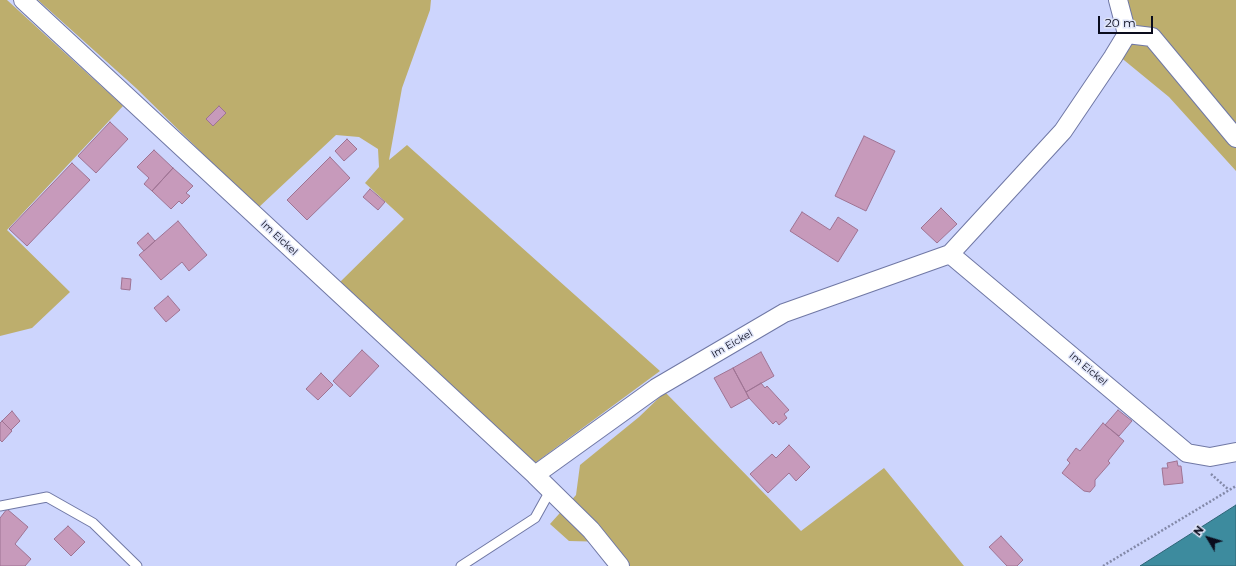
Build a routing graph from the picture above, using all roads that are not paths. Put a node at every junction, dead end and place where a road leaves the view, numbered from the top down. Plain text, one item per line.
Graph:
1 (23, 0) edge
2 (1118, 0) edge
3 (1126, 34) junction
4 (1236, 138) edge
5 (950, 254) junction
6 (1236, 452) edge
7 (535, 475) junction
8 (550, 491) junction
9 (0, 506) edge
10 (137, 566) edge
11 (461, 566) edge
12 (620, 566) edge

1 - 7 street, Im Eickel
2 - 3 street
3 - 4 street
3 - 5 street, Im Eickel
5 - 6 street, Im Eickel
5 - 7 street, Im Eickel
7 - 8 street, Im Eickel
8 - 11 lane
8 - 12 street, Im Eickel
9 - 10 lane

